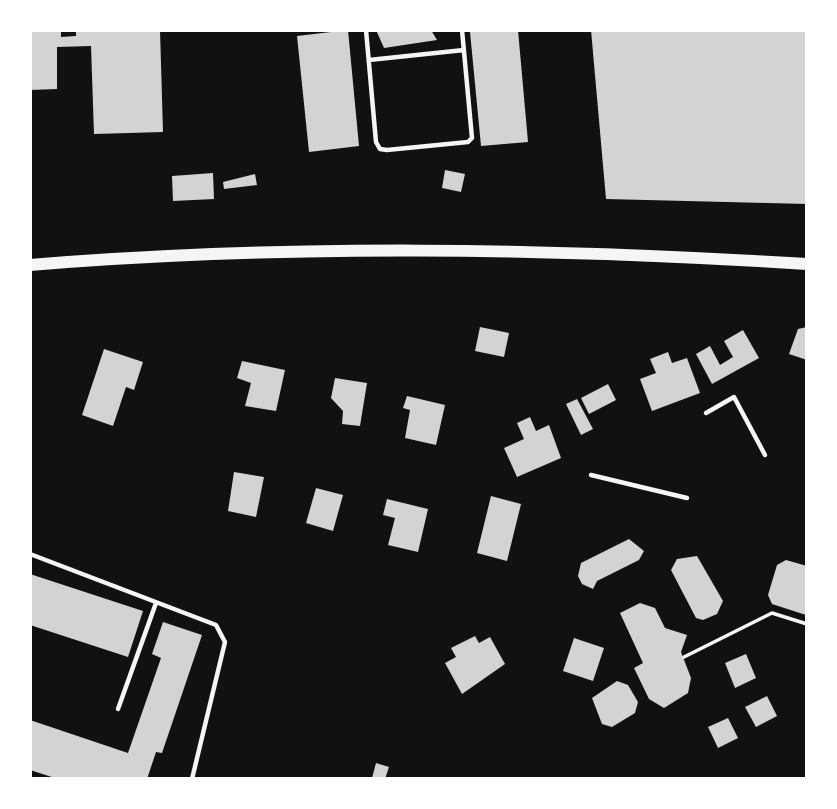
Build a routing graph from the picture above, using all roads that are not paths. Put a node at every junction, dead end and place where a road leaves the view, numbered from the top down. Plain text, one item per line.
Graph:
1 (366, 30) edge
2 (462, 30) edge
3 (464, 50) junction
4 (369, 60) junction
5 (807, 264) edge
6 (30, 265) edge
7 (706, 412) dead end
8 (765, 455) dead end
9 (591, 475) dead end
10 (688, 498) dead end
11 (30, 554) edge
12 (156, 603) junction
13 (117, 709) dead end
14 (192, 779) edge

1 - 4 lane
2 - 3 lane
3 - 4 lane
3 - 4 lane
5 - 6 main road
7 - 8 lane
9 - 10 lane
11 - 12 lane
12 - 13 lane
12 - 14 lane

